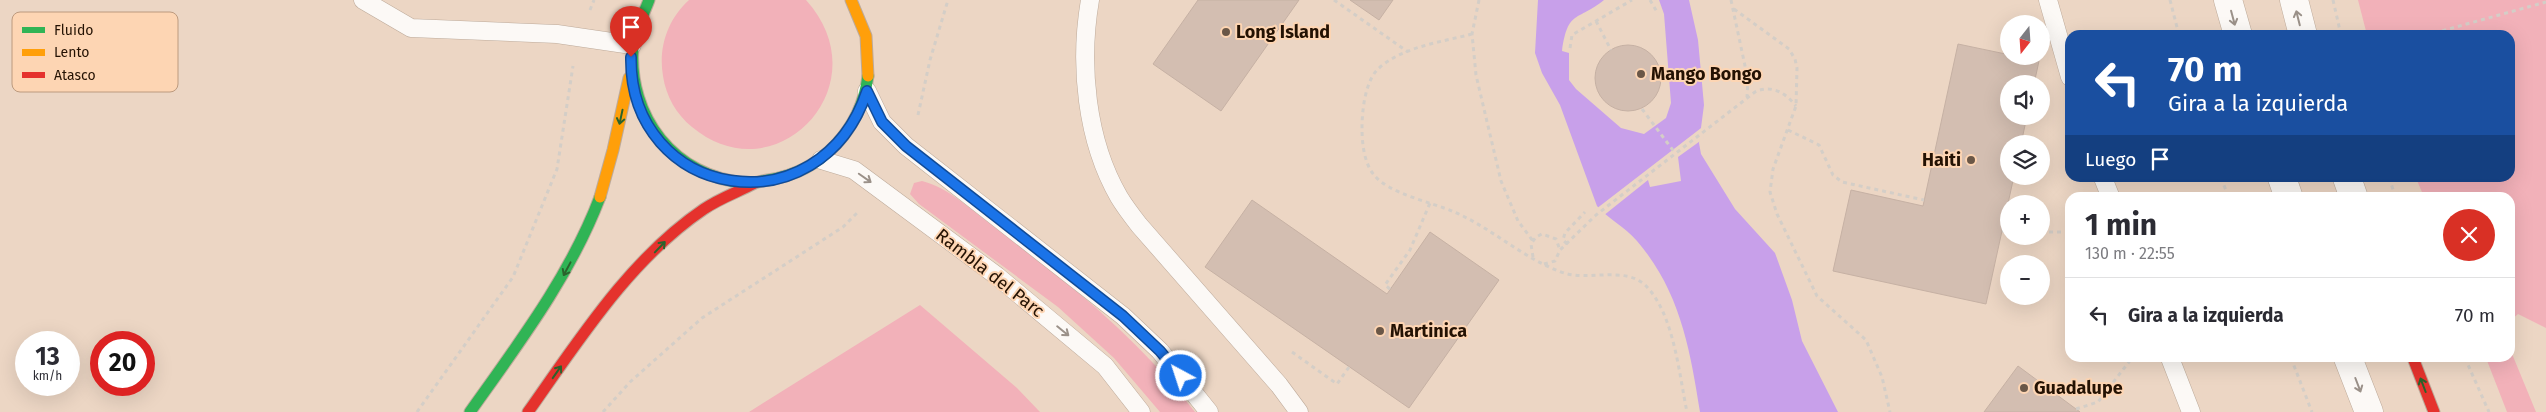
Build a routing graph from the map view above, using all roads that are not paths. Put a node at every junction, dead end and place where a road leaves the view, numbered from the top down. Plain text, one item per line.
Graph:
1 (364, 0) edge
2 (649, 0) edge
3 (851, 0) edge
4 (1090, 0) edge
5 (2048, 0) edge
6 (2228, 0) edge
7 (2294, 0) edge
8 (869, 16) dead end
9 (2237, 30) edge
10 (2302, 30) edge
11 (865, 31) junction
12 (632, 45) junction
13 (2065, 60) edge
14 (631, 69) junction
15 (867, 91) junction
16 (821, 160) junction
17 (757, 183) junction
18 (2172, 362) edge
19 (2350, 362) edge
20 (2415, 362) edge
21 (470, 412) edge
22 (528, 412) edge
23 (1142, 412) edge
24 (1209, 412) edge
25 (1298, 412) edge
26 (2191, 412) edge
27 (2369, 412) edge
28 (2434, 412) edge

1 - 12 lane
2 - 12 street
3 - 11 street
4 - 25 lane
5 - 13 lane
6 -> 9 street
10 -> 7 street
8 - 11 street
11 - 15 street
12 - 14 street
14 - 17 street
14 -> 21 street
15 - 16 street
15 - 24 lane
16 - 17 street
16 -> 23 lane, Rambla del Parc
22 -> 17 street
18 - 26 lane
19 -> 27 street
28 -> 20 street

